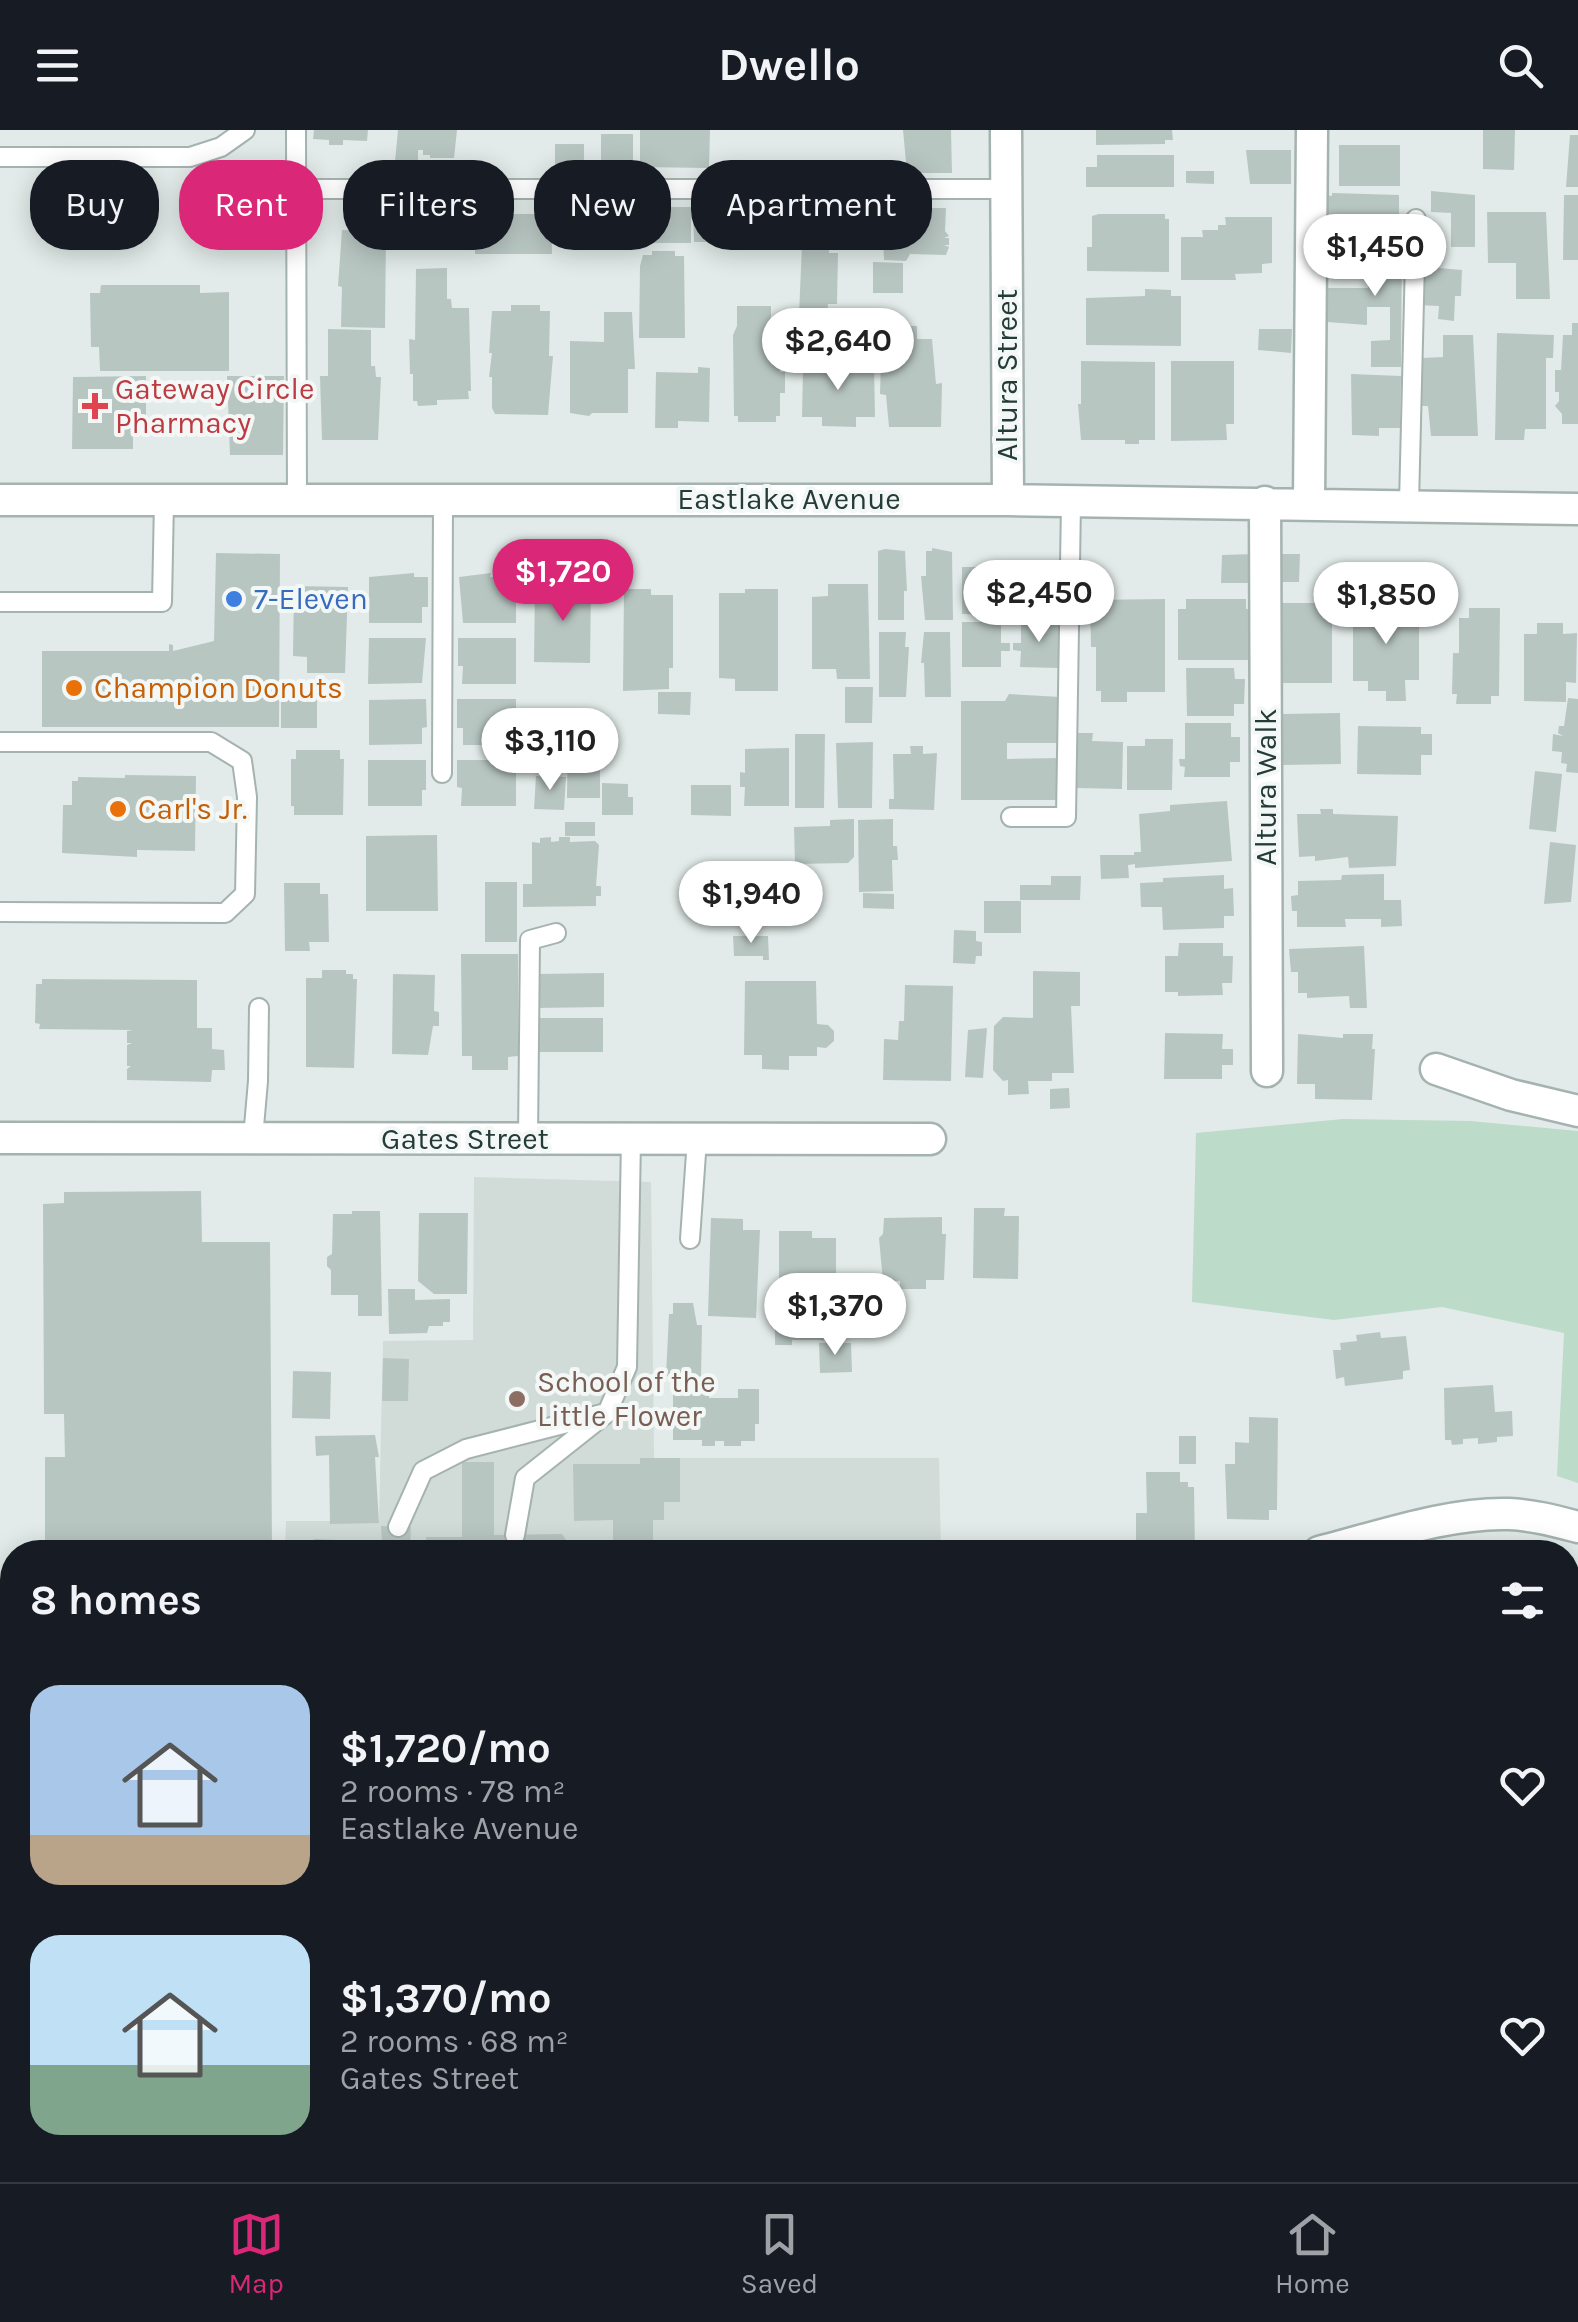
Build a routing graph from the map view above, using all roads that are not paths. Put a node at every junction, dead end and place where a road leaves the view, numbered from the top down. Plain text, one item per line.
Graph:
1 (245, 130) edge
2 (296, 130) edge
3 (1006, 130) edge
4 (1312, 130) edge
5 (0, 157) edge
6 (295, 160) edge
7 (323, 189) edge
8 (1006, 190) junction
9 (1416, 220) dead end
10 (295, 250) edge
11 (442, 498) junction
12 (0, 500) edge
13 (297, 500) junction
14 (1008, 500) junction
15 (164, 501) junction
16 (1071, 502) junction
17 (1265, 502) junction
18 (1309, 503) junction
19 (1409, 504) junction
20 (1578, 509) edge
21 (0, 602) edge
22 (0, 742) edge
23 (442, 772) dead end
24 (1011, 817) dead end
25 (0, 912) edge
26 (556, 932) dead end
27 (259, 1008) dead end
28 (1436, 1070) dead end
29 (1267, 1071) dead end
30 (1578, 1111) edge
31 (0, 1138) edge
32 (253, 1138) junction
33 (631, 1138) junction
34 (930, 1138) dead end
35 (528, 1139) junction
36 (697, 1139) junction
37 (690, 1239) dead end
38 (607, 1413) junction
39 (398, 1527) dead end
40 (1578, 1527) edge
41 (516, 1540) edge
42 (1370, 1540) edge

1 - 5 lane
2 - 6 lane
3 - 8 street, Altura Street
4 - 18 street
7 - 8 lane
8 - 14 street, Altura Street
9 - 19 lane
10 - 13 lane
11 - 13 street, Eastlake Avenue
11 - 14 street, Eastlake Avenue
11 - 23 lane
12 - 15 street, Eastlake Avenue
13 - 15 street, Eastlake Avenue
14 - 16 street, Eastlake Avenue
15 - 21 lane
16 - 17 street, Eastlake Avenue
16 - 24 lane
17 - 18 street, Eastlake Avenue
17 - 29 street, Altura Walk
18 - 19 street, Eastlake Avenue
19 - 20 street, Eastlake Avenue
22 - 25 lane
26 - 35 lane
27 - 32 lane
28 - 30 street
31 - 32 street, Gates Street
32 - 35 street, Gates Street
33 - 35 street, Gates Street
33 - 36 street, Gates Street
33 - 38 lane
34 - 36 street, Gates Street
36 - 37 lane
38 - 39 lane
38 - 41 lane
40 - 42 street

